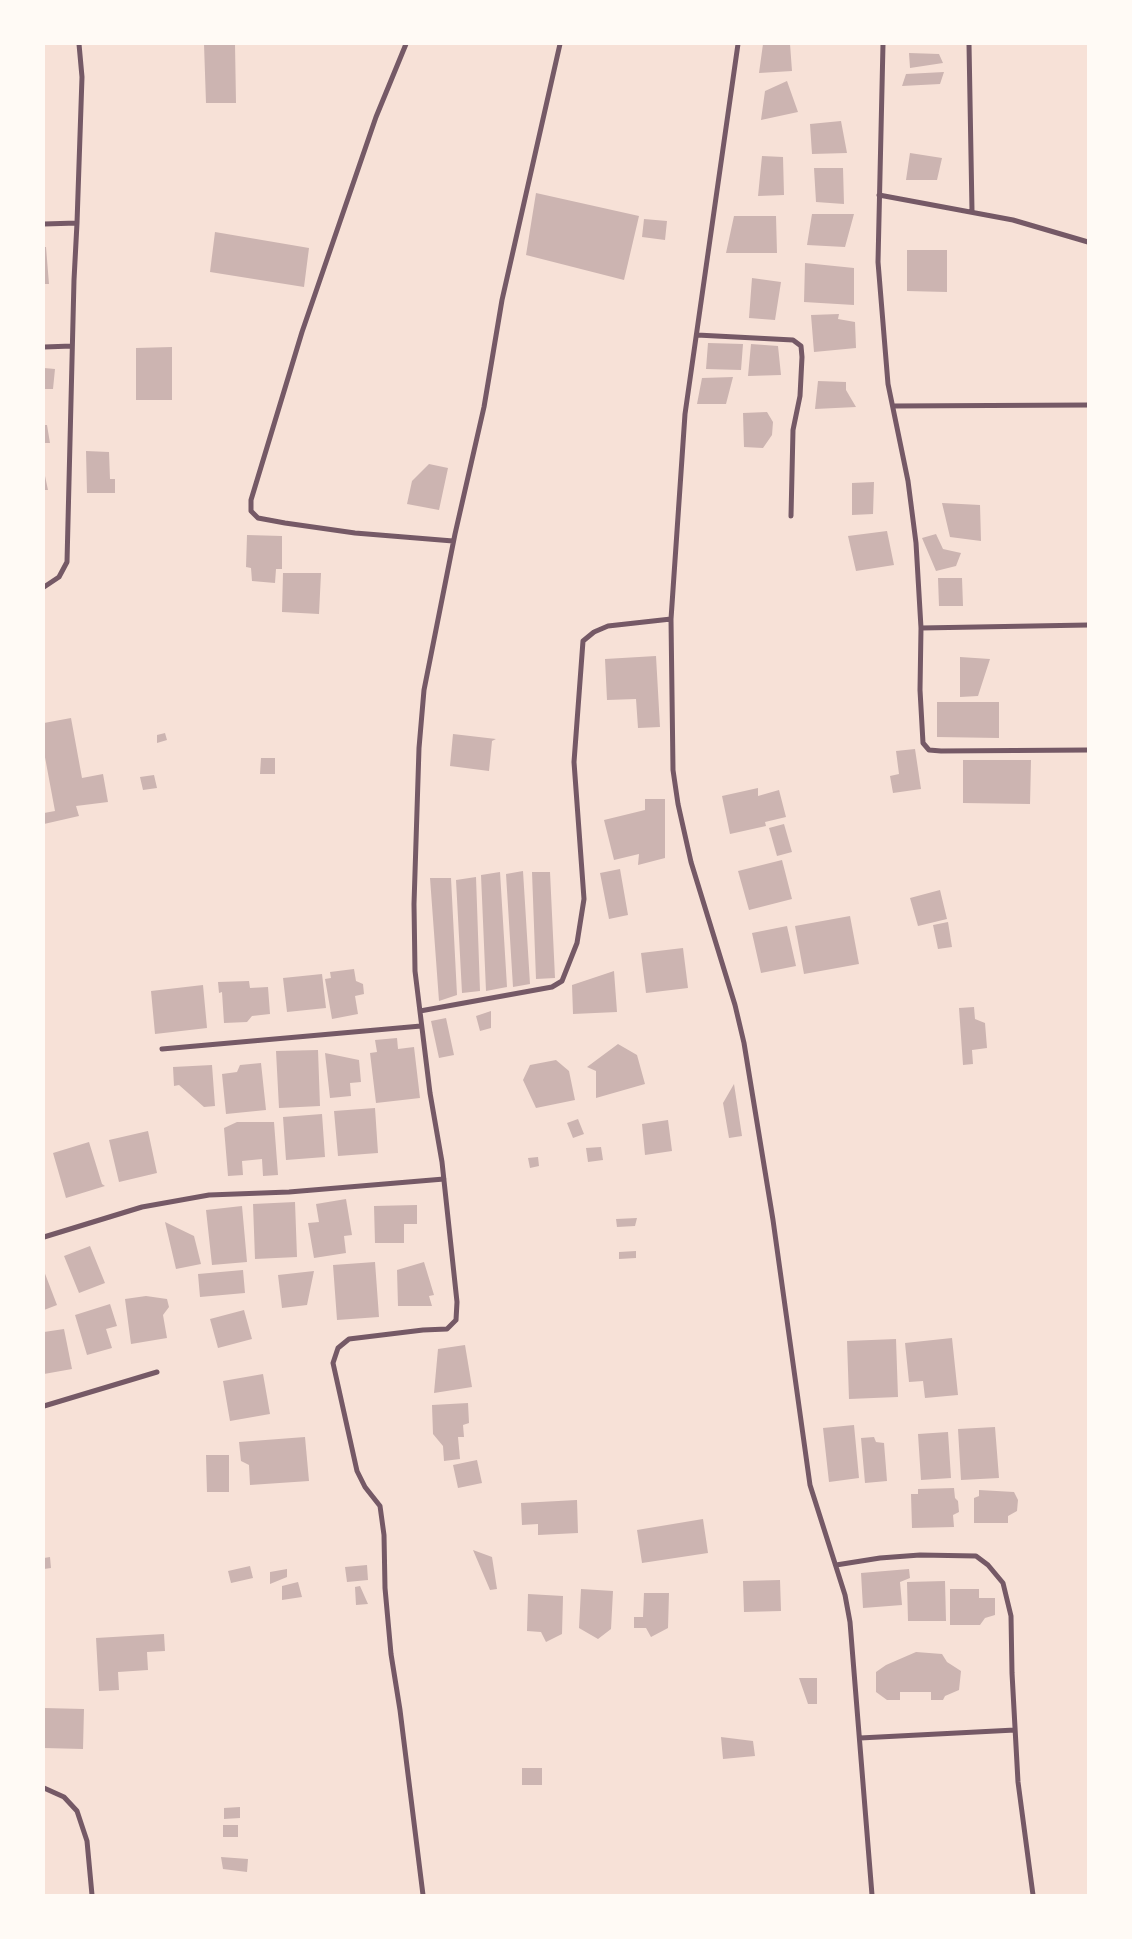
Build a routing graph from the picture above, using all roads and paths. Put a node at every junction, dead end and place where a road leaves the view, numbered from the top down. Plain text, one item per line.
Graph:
1 (79, 44) edge
2 (406, 44) edge
3 (560, 44) edge
4 (738, 44) edge
5 (883, 44) edge
6 (969, 44) edge
7 (879, 195) junction
8 (972, 212) junction
9 (77, 223) junction
10 (44, 224) edge
11 (1088, 242) edge
12 (696, 335) junction
13 (44, 346) edge
14 (72, 346) junction
15 (1088, 405) edge
16 (893, 406) junction
17 (791, 516) dead end
18 (453, 541) junction
19 (44, 587) edge
20 (671, 619) junction
21 (1088, 625) edge
22 (920, 628) junction
23 (1088, 750) edge
24 (420, 1012) junction
25 (422, 1026) junction
26 (162, 1049) dead end
27 (444, 1179) junction
28 (44, 1237) edge
29 (157, 1372) dead end
30 (44, 1406) edge
31 (836, 1565) junction
32 (1015, 1730) junction
33 (860, 1738) junction
34 (44, 1788) edge
35 (92, 1895) edge
36 (423, 1895) edge
37 (872, 1895) edge
38 (1033, 1895) edge

1 - 9 street
2 - 18 street
3 - 18 street
4 - 12 street
5 - 7 street
6 - 8 street
7 - 8 street
7 - 16 street
8 - 11 street
9 - 10 street
9 - 14 street
12 - 17 street
12 - 20 street
13 - 14 street
14 - 19 street
15 - 16 street
16 - 22 street
18 - 24 street
20 - 24 street
20 - 31 street
21 - 22 street
22 - 23 street
24 - 25 street
25 - 26 street
25 - 27 street
27 - 28 street
27 - 36 street
29 - 30 street
31 - 32 street
31 - 33 street
32 - 33 street
32 - 38 street
33 - 37 street
34 - 35 street

